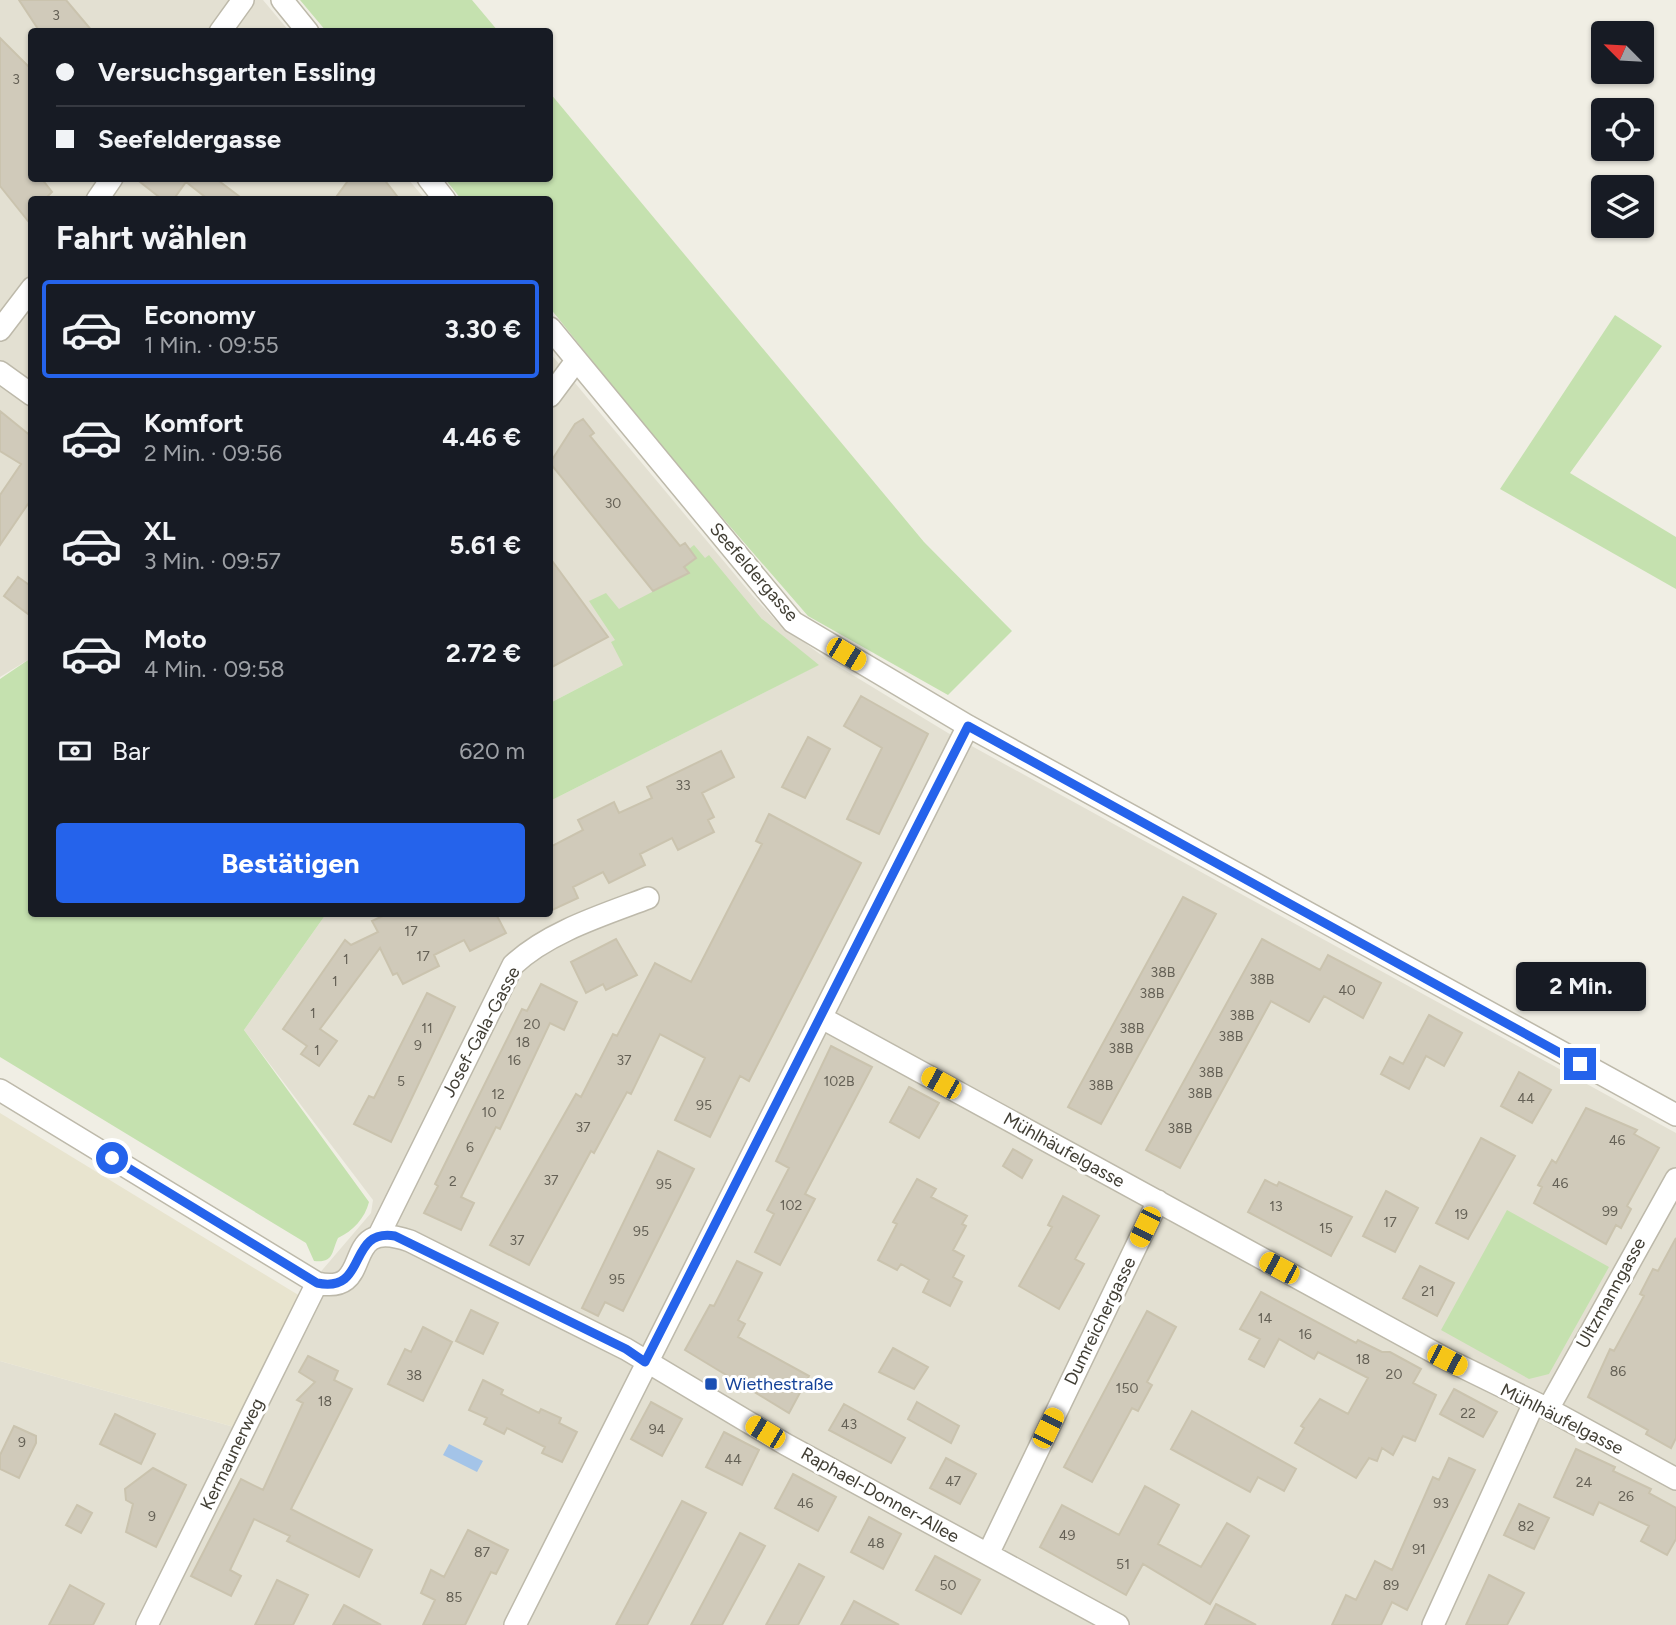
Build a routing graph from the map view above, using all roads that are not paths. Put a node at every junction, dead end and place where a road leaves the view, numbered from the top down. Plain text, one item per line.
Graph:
1 (243, 0) edge
2 (282, 0) edge
3 (223, 28) edge
4 (305, 28) edge
5 (431, 182) edge
6 (442, 196) edge
7 (28, 293) edge
8 (0, 330) edge
9 (553, 332) edge
10 (576, 361) junction
11 (0, 372) edge
12 (28, 392) edge
13 (553, 392) edge
14 (968, 726) junction
15 (648, 898) dead end
16 (822, 1018) junction
17 (0, 1090) edge
18 (1676, 1115) edge
19 (1676, 1179) edge
20 (1158, 1202) junction
21 (380, 1233) junction
22 (317, 1283) junction
23 (645, 1362) junction
24 (1541, 1406) junction
25 (1676, 1479) edge
26 (988, 1554) junction
27 (147, 1625) edge
28 (515, 1625) edge
29 (1118, 1625) edge
30 (1433, 1625) edge

1 - 3 street
2 - 4 street
5 - 6 street
7 - 8 street
9 - 10 street, Seefeldergasse
10 - 13 street
10 - 14 street, Seefeldergasse
11 - 12 street
14 - 16 street
14 - 18 street, Seefeldergasse
15 - 21 street, Josef-Gala-Gasse
16 - 20 street, Mühlhäufelgasse
16 - 23 street
17 - 22 street
19 - 24 street, Ultzmanngasse
20 - 24 street, Mühlhäufelgasse
20 - 26 street, Dumreichergasse
21 - 22 street
21 - 23 street, Raphael-Donner-Allee
22 - 27 street, Kermaunerweg
23 - 26 street, Raphael-Donner-Allee
23 - 28 street
24 - 25 street, Mühlhäufelgasse
24 - 30 street, Ultzmanngasse
26 - 29 street, Raphael-Donner-Allee

